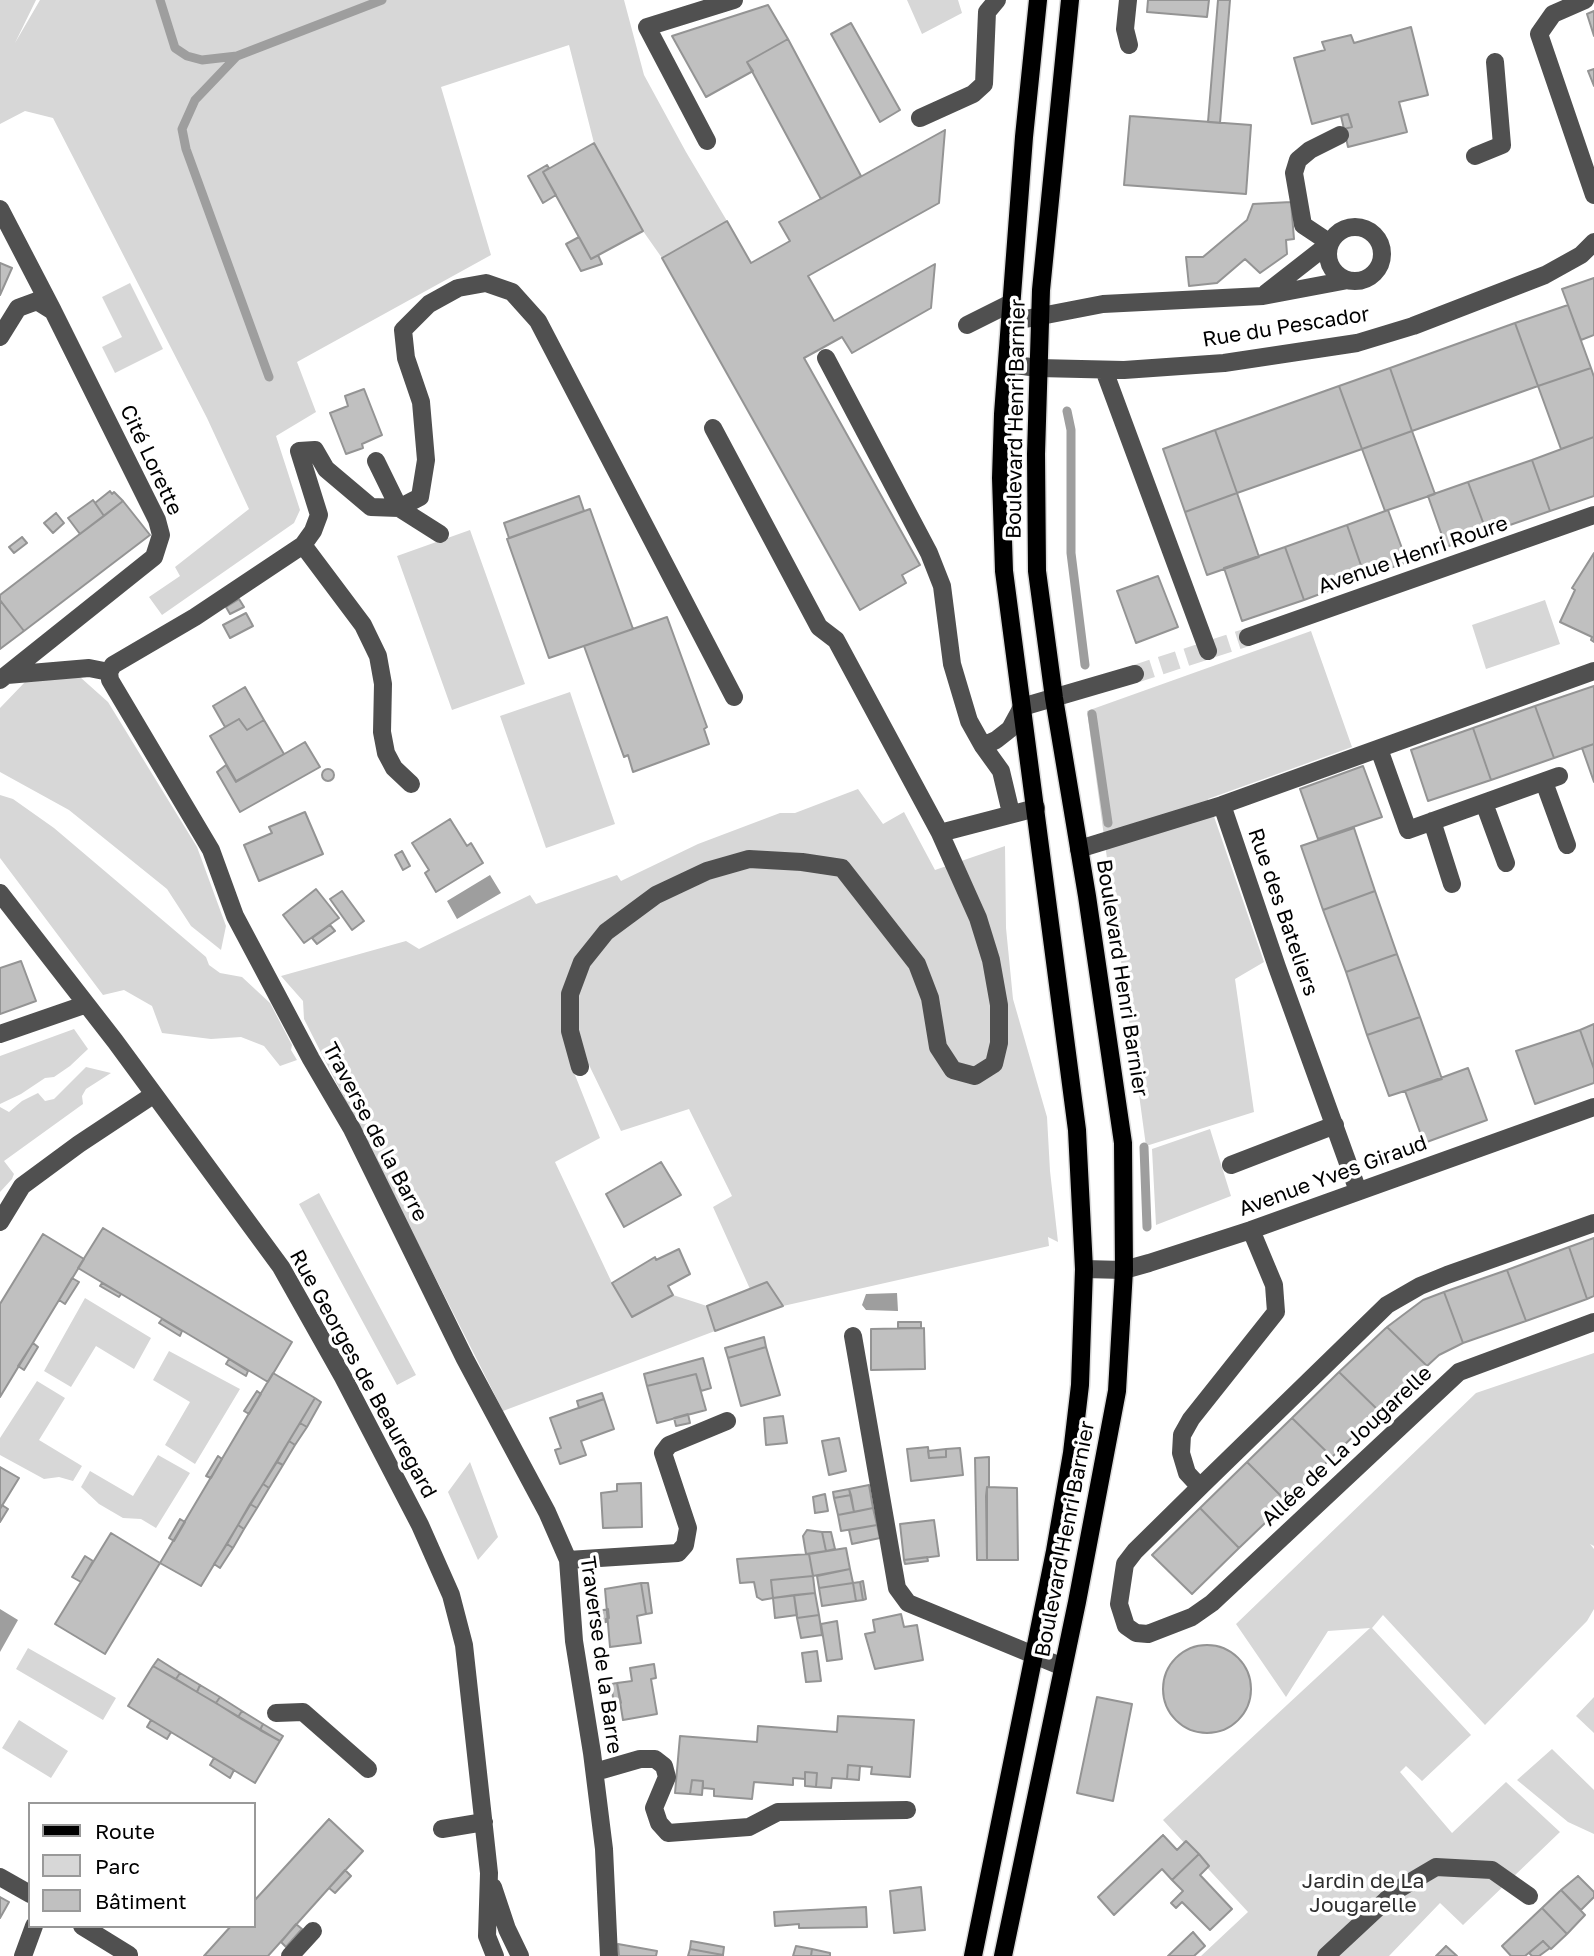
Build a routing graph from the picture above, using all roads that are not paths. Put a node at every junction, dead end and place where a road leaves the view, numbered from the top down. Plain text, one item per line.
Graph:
1 (734, 0) edge
2 (1038, 0) edge
3 (1070, 0) edge
4 (1128, 0) edge
5 (1584, 0) edge
6 (987, 4) edge
7 (1129, 45) dead end
8 (1495, 62) dead end
9 (920, 118) dead end
10 (1340, 135) dead end
11 (707, 141) dead end
12 (1475, 156) dead end
13 (1594, 195) edge
14 (0, 209) edge
15 (1594, 242) edge
16 (1330, 243) junction
17 (1348, 280) junction
18 (1263, 296) junction
19 (1011, 303) junction
20 (53, 311) junction
21 (1040, 315) junction
22 (1010, 322) junction
23 (967, 325) dead end
24 (0, 337) edge
25 (826, 358) dead end
26 (1007, 363) junction
27 (1038, 368) junction
28 (1104, 370) junction
29 (713, 428) dead end
30 (376, 461) dead end
31 (399, 508) junction
32 (1594, 515) edge
33 (440, 534) dead end
34 (303, 545) junction
35 (1248, 637) tunnel mouth
36 (1208, 651) dead end
37 (1594, 671) edge
38 (109, 672) junction
39 (1135, 674) tunnel mouth
40 (4, 678) edge
41 (734, 697) dead end
42 (1054, 698) junction
43 (1022, 708) junction
44 (983, 746) junction
45 (1379, 749) junction
46 (411, 784) dead end
47 (1484, 803) junction
48 (1222, 805) junction
49 (1036, 807) junction
50 (1011, 813) junction
51 (1432, 821) junction
52 (940, 833) junction
53 (1567, 845) dead end
54 (1079, 849) junction
55 (1506, 863) dead end
56 (1452, 884) dead end
57 (0, 893) edge
58 (84, 1005) junction
59 (0, 1034) edge
60 (580, 1067) dead end
61 (153, 1095) junction
62 (1594, 1107) edge
63 (1335, 1125) junction
64 (1231, 1164) dead end
65 (1358, 1191) junction
66 (0, 1222) edge
67 (1594, 1223) edge
68 (1251, 1230) junction
69 (1084, 1269) junction
70 (1124, 1270) junction
71 (1594, 1322) edge
72 (853, 1336) dead end
73 (727, 1421) dead end
74 (1200, 1487) junction
75 (568, 1560) junction
76 (1034, 1654) junction
77 (1063, 1667) junction
78 (276, 1713) dead end
79 (368, 1769) dead end
80 (595, 1772) junction
81 (907, 1810) dead end
82 (484, 1822) junction
83 (442, 1829) dead end
84 (489, 1873) junction
85 (0, 1877) edge
86 (28, 1893) edge
87 (1529, 1896) dead end
88 (32, 1928) edge
89 (85, 1928) edge
90 (313, 1931) dead end
91 (130, 1955) edge
92 (23, 1956) edge
93 (290, 1956) edge
94 (495, 1956) edge
95 (520, 1956) edge
96 (609, 1956) edge
97 (973, 1956) edge
98 (1003, 1956) edge
99 (1326, 1956) edge

1 - 11 street
2 - 19 main road, Boulevard Henri Barnier
3 - 21 main road, Boulevard Henri Barnier
4 - 7 street
5 - 13 street
6 - 9 street
8 - 12 street
10 - 16 street
14 - 20 street, Cité Lorette
15 - 28 street, Rue du Pescador
16 - 17 street
16 - 17 street
16 - 18 street
17 - 18 street
18 - 21 street
19 - 22 main road, Boulevard Henri Barnier
19 - 23 street
20 - 24 street
20 - 40 street, Cité Lorette
21 - 22 street
21 - 27 main road, Boulevard Henri Barnier
22 - 26 main road, Boulevard Henri Barnier
25 - 44 street
26 - 27 street, Rue du Pescador
26 - 43 main road, Boulevard Henri Barnier
27 - 28 street, Rue du Pescador
27 - 42 main road, Boulevard Henri Barnier
28 - 36 street
29 - 52 street
30 - 31 street
31 - 33 street
31 - 34 street
31 - 41 street
32 - 35 street, Avenue Henri Roure
34 - 38 street
34 - 46 street
37 - 45 street
38 - 40 street
38 - 75 street, Traverse de la Barre
39 - 42 street
42 - 43 street
42 - 54 main road, Boulevard Henri Barnier
43 - 44 street
43 - 49 main road, Boulevard Henri Barnier
44 - 50 street
45 - 48 street
45 - 51 street
47 - 51 street
47 - 53 street
47 - 55 street
48 - 54 street
48 - 63 street, Rue des Bateliers
49 - 50 street
49 - 69 main road, Boulevard Henri Barnier
50 - 52 street
51 - 56 street
52 - 60 street
54 - 70 main road, Boulevard Henri Barnier
57 - 58 street, Rue Georges de Beauregard
58 - 59 street
58 - 61 street, Rue Georges de Beauregard
61 - 66 street
61 - 82 street, Rue Georges de Beauregard
62 - 65 street, Avenue Yves Giraud
63 - 64 street
63 - 65 street, Rue des Bateliers
65 - 68 street, Avenue Yves Giraud
67 - 74 street
68 - 70 street, Avenue Yves Giraud
68 - 74 street
69 - 70 street, Avenue Yves Giraud
69 - 76 main road, Boulevard Henri Barnier
70 - 77 main road, Boulevard Henri Barnier
71 - 74 street, Allée de La Jougarelle
72 - 76 street
73 - 75 street
75 - 80 street, Traverse de la Barre
76 - 77 street
76 - 97 main road, Boulevard Henri Barnier
77 - 98 main road, Boulevard Henri Barnier
78 - 79 street
80 - 81 street
80 - 96 street, Traverse de la Barre
82 - 83 street
82 - 84 street, Rue Georges de Beauregard
84 - 94 street, Rue Georges de Beauregard
84 - 95 street, Rue Georges de Beauregard
85 - 86 street
87 - 99 street
88 - 92 street
89 - 91 street
90 - 93 street

